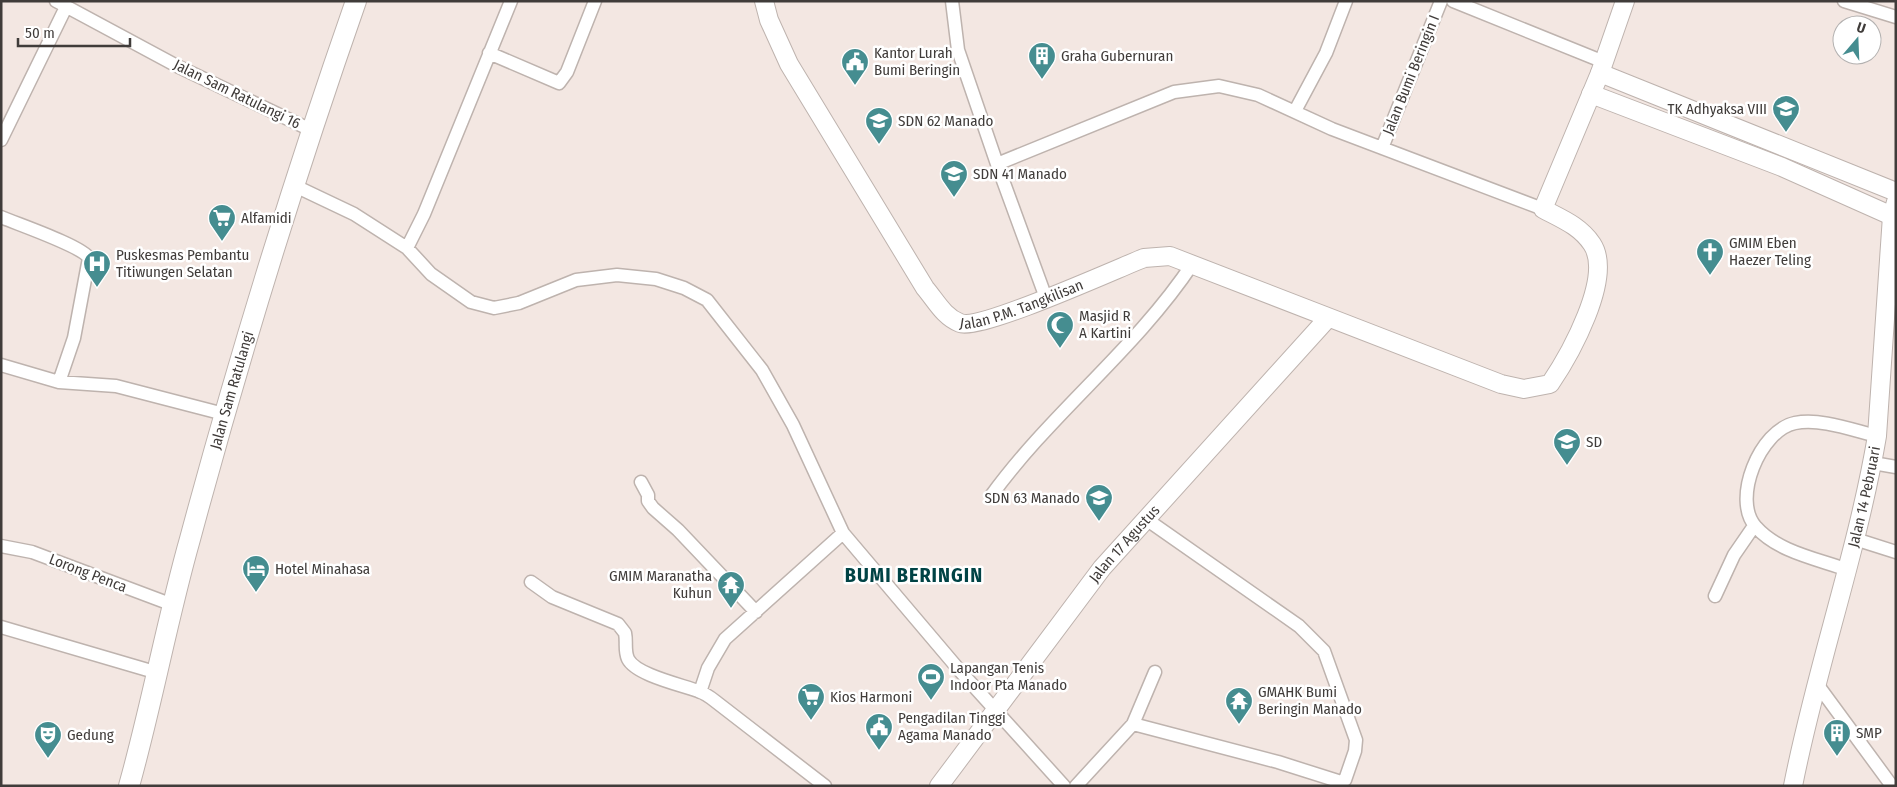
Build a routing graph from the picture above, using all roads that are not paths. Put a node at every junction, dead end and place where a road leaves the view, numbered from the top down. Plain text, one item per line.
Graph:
1 (356, 1) edge
2 (511, 1) edge
3 (595, 1) edge
4 (764, 1) edge
5 (952, 1) edge
6 (1346, 1) edge
7 (1441, 1) edge
8 (1453, 1) edge
9 (1625, 1) edge
10 (1844, 1) edge
11 (61, 4) edge
12 (1896, 17) edge
13 (489, 53) junction
14 (1602, 67) junction
15 (1591, 94) junction
16 (1686, 108) junction
17 (1295, 111) junction
18 (1678, 126) junction
19 (312, 130) junction
20 (1, 140) edge
21 (1382, 148) junction
22 (1789, 149) junction
23 (997, 164) junction
24 (1782, 167) junction
25 (293, 185) junction
26 (1896, 192) edge
27 (1543, 209) junction
28 (1894, 209) edge
29 (1, 217) edge
30 (407, 248) junction
31 (1193, 263) junction
32 (1891, 297) edge
33 (1046, 298) junction
34 (1328, 318) junction
35 (1, 365) edge
36 (59, 382) junction
37 (224, 414) junction
38 (1877, 436) junction
39 (1873, 463) junction
40 (1896, 467) edge
41 (641, 482) dead end
42 (991, 496) dead end
43 (1146, 519) junction
44 (1754, 526) junction
45 (843, 533) junction
46 (1856, 539) junction
47 (1, 546) edge
48 (1896, 552) edge
49 (1848, 570) junction
50 (531, 582) dead end
51 (1715, 596) dead end
52 (173, 605) junction
53 (756, 612) junction
54 (1, 626) edge
55 (1155, 672) dead end
56 (158, 673) junction
57 (1817, 684) junction
58 (700, 692) junction
59 (995, 710) junction
60 (1132, 724) junction
61 (129, 786) edge
62 (826, 786) edge
63 (939, 786) edge
64 (1064, 786) edge
65 (1076, 786) edge
66 (1793, 786) edge
67 (1892, 786) edge

1 - 19 main road, Jalan Sam Ratulangi
2 - 13 street
3 - 13 street
4 - 33 street, Jalan P.M. Tangkilisan
5 - 23 street
6 - 17 street
7 - 21 street, Jalan Bumi Beringin I
8 - 14 street
9 - 14 street
10 - 12 street
11 - 19 street, Jalan Sam Ratulangi 16
11 - 20 street
13 - 30 street
14 - 15 street
14 - 16 street
15 - 18 street
15 - 27 street
16 - 18 street
16 - 22 street
17 - 21 street
17 - 23 street
18 - 24 street
19 - 25 main road, Jalan Sam Ratulangi
21 - 27 street
22 - 24 street
22 - 26 street
23 - 33 street
24 - 28 street
25 - 30 street
25 - 37 main road, Jalan Sam Ratulangi
27 - 34 street, Jalan P.M. Tangkilisan
28 - 32 street, Jalan 14 Pebruari
29 - 36 street
30 - 45 street
31 - 33 street, Jalan P.M. Tangkilisan
31 - 34 street, Jalan P.M. Tangkilisan
31 - 42 street
32 - 38 street, Jalan 14 Pebruari
34 - 43 street, Jalan 17 Agustus
35 - 36 street
36 - 37 street
37 - 52 main road, Jalan Sam Ratulangi
38 - 39 street, Jalan 14 Pebruari
38 - 44 street
39 - 40 street
39 - 46 street, Jalan 14 Pebruari
41 - 53 street
43 - 59 street, Jalan 17 Agustus
43 - 60 street
44 - 49 street
44 - 51 street
45 - 53 street
45 - 59 street
46 - 48 street
46 - 49 street, Jalan 14 Pebruari
47 - 52 street, Lorong Penca
49 - 57 street, Jalan 14 Pebruari
50 - 58 street
52 - 56 main road, Jalan Sam Ratulangi
53 - 58 street
54 - 56 street
55 - 60 street
56 - 61 main road, Jalan Sam Ratulangi
57 - 66 street, Jalan 14 Pebruari
57 - 67 street
58 - 62 street
59 - 63 street, Jalan 17 Agustus
59 - 64 street
60 - 65 street

